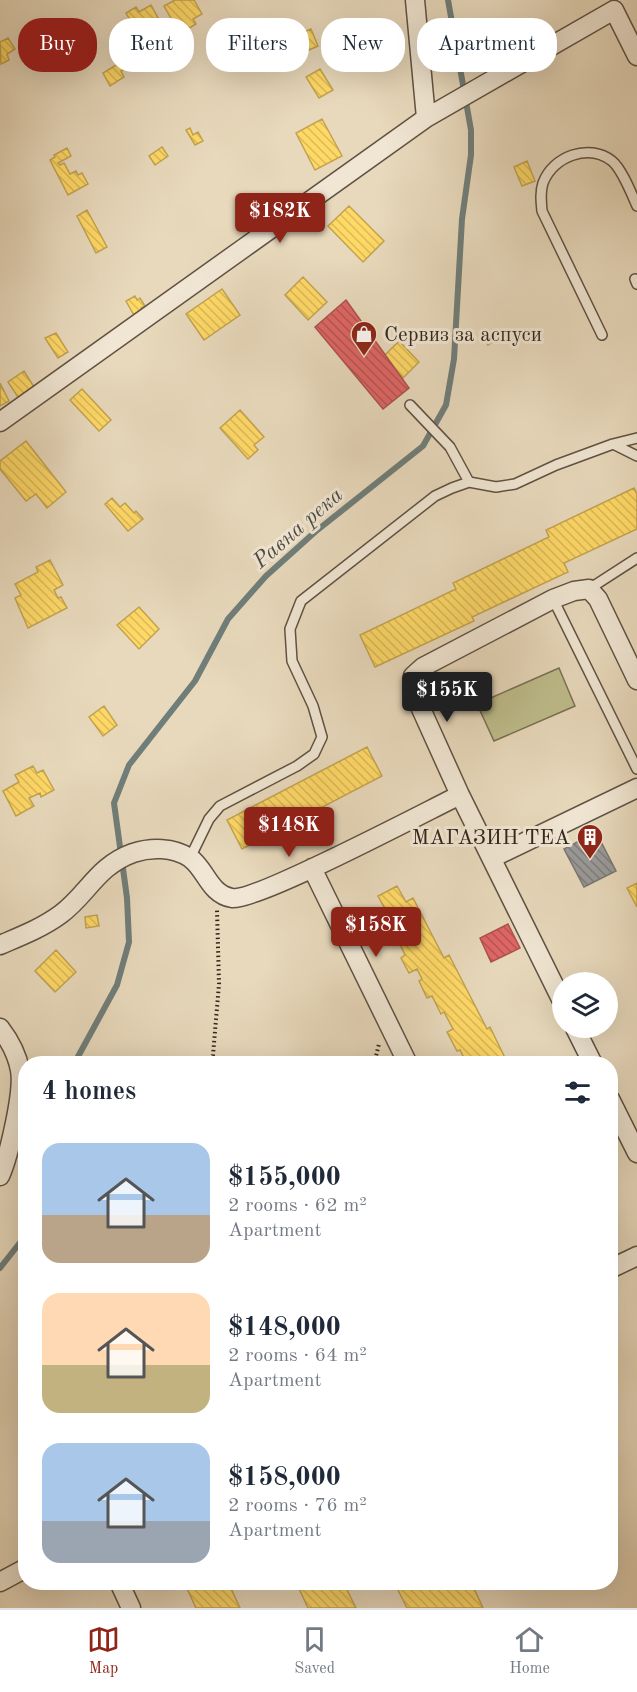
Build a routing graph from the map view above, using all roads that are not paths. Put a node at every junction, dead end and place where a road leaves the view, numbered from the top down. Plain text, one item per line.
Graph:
1 (415, 0) edge
2 (612, 5) edge
3 (637, 56) edge
4 (426, 118) junction
5 (634, 194) edge
6 (637, 206) edge
7 (602, 335) dead end
8 (410, 405) dead end
9 (0, 422) edge
10 (637, 438) edge
11 (613, 444) junction
12 (637, 456) edge
13 (469, 482) junction
14 (637, 558) edge
15 (588, 589) junction
16 (553, 599) junction
17 (637, 680) edge
18 (637, 769) edge
19 (637, 788) edge
20 (460, 795) junction
21 (190, 858) junction
22 (492, 858) junction
23 (312, 868) junction
24 (0, 945) edge
25 (552, 981) edge
26 (0, 1028) edge
27 (580, 1038) edge
28 (404, 1056) edge
29 (589, 1056) edge
30 (18, 1063) edge
31 (18, 1103) edge
32 (618, 1115) edge
33 (637, 1153) edge
34 (0, 1176) edge
35 (637, 1256) edge
36 (618, 1265) edge
37 (18, 1572) edge
38 (0, 1582) edge
39 (123, 1590) edge
40 (131, 1608) edge

1 - 4 street
2 - 3 street
2 - 4 street
4 - 9 street
5 - 6 lane
5 - 7 lane
8 - 13 lane
10 - 11 lane
11 - 12 lane
11 - 13 lane
13 - 21 lane
14 - 15 lane
15 - 16 street
15 - 17 street
16 - 18 lane
16 - 20 street
19 - 22 street
20 - 22 street
20 - 23 street
21 - 23 street
21 - 24 street
22 - 25 street
23 - 28 street
26 - 30 street
27 - 29 street
31 - 34 street
32 - 33 street
35 - 36 street
37 - 38 street
39 - 40 street

